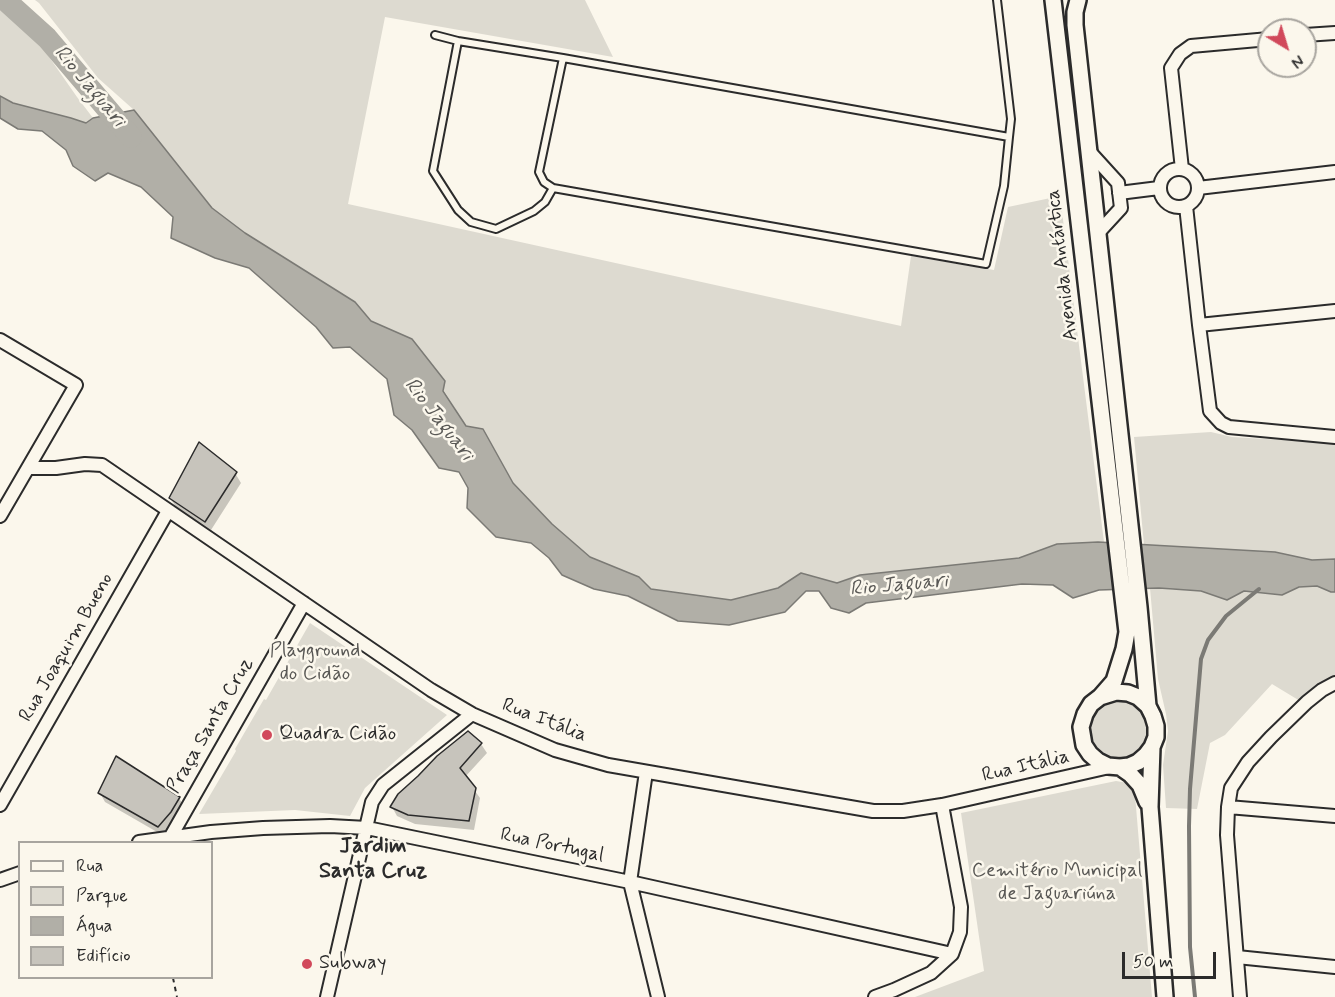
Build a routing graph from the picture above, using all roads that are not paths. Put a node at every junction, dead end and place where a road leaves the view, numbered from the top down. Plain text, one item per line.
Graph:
1 (997, 0) edge
2 (1053, 0) edge
3 (1077, 0) edge
4 (1335, 33) edge
5 (1317, 34) edge
6 (435, 35) dead end
7 (458, 40) junction
8 (1257, 40) edge
9 (562, 58) junction
10 (1009, 137) junction
11 (1088, 150) junction
12 (1182, 169) junction
13 (1335, 172) edge
14 (553, 188) junction
15 (1159, 188) junction
16 (1198, 188) junction
17 (1119, 193) junction
18 (1186, 206) junction
19 (1098, 233) junction
20 (1335, 311) edge
21 (1199, 325) junction
22 (0, 340) edge
23 (1335, 437) edge
24 (28, 468) junction
25 (168, 511) junction
26 (0, 516) edge
27 (1122, 524) junction
28 (304, 603) junction
29 (1132, 607) junction
30 (1335, 683) edge
31 (1100, 697) junction
32 (1148, 706) junction
33 (472, 714) junction
34 (1152, 747) junction
35 (1117, 767) junction
36 (646, 772) junction
37 (0, 805) edge
38 (942, 806) junction
39 (1150, 807) junction
40 (1228, 807) junction
41 (1335, 816) edge
42 (367, 828) junction
43 (170, 838) junction
44 (151, 841) edge
45 (630, 882) junction
46 (952, 954) junction
47 (1237, 957) junction
48 (1335, 967) edge
49 (327, 997) edge
50 (658, 997) edge
51 (875, 997) edge
52 (1165, 997) edge
53 (1240, 997) edge

1 - 10 lane
2 - 27 street, Avenida Antártica
3 - 11 street, Avenida Antártica
4 - 5 street
6 - 7 lane
7 - 9 lane
7 - 14 lane
8 - 12 street
9 - 10 lane
9 - 14 lane
10 - 14 lane
11 - 17 street
11 - 19 street, Avenida Antártica
12 - 15 street
12 - 16 street
13 - 16 street
15 - 17 street
15 - 18 street
16 - 18 street
17 - 19 street
18 - 21 street
19 - 27 street, Avenida Antártica
20 - 21 street
21 - 23 street
22 - 24 street
24 - 25 street, Rua Itália
24 - 26 street
25 - 28 street, Rua Itália
25 - 37 street, Rua Joaquim Bueno
27 - 29 street
28 - 33 street, Rua Itália
28 - 43 street, Praça Santa Cruz
29 - 31 street
29 - 32 street
30 - 40 street
31 - 32 street
31 - 35 street
32 - 34 street
33 - 36 street, Rua Itália
33 - 42 street
34 - 35 street
34 - 39 street
35 - 38 street, Rua Itália
35 - 39 street
36 - 38 street, Rua Itália
36 - 45 street
38 - 46 street
39 - 52 street
40 - 41 street
40 - 47 street
42 - 43 street, Rua Portugal
42 - 45 street, Rua Portugal
42 - 49 street
43 - 44 street, Rua Portugal
45 - 46 street, Rua Portugal
45 - 50 street
46 - 51 street
47 - 48 street
47 - 53 street

